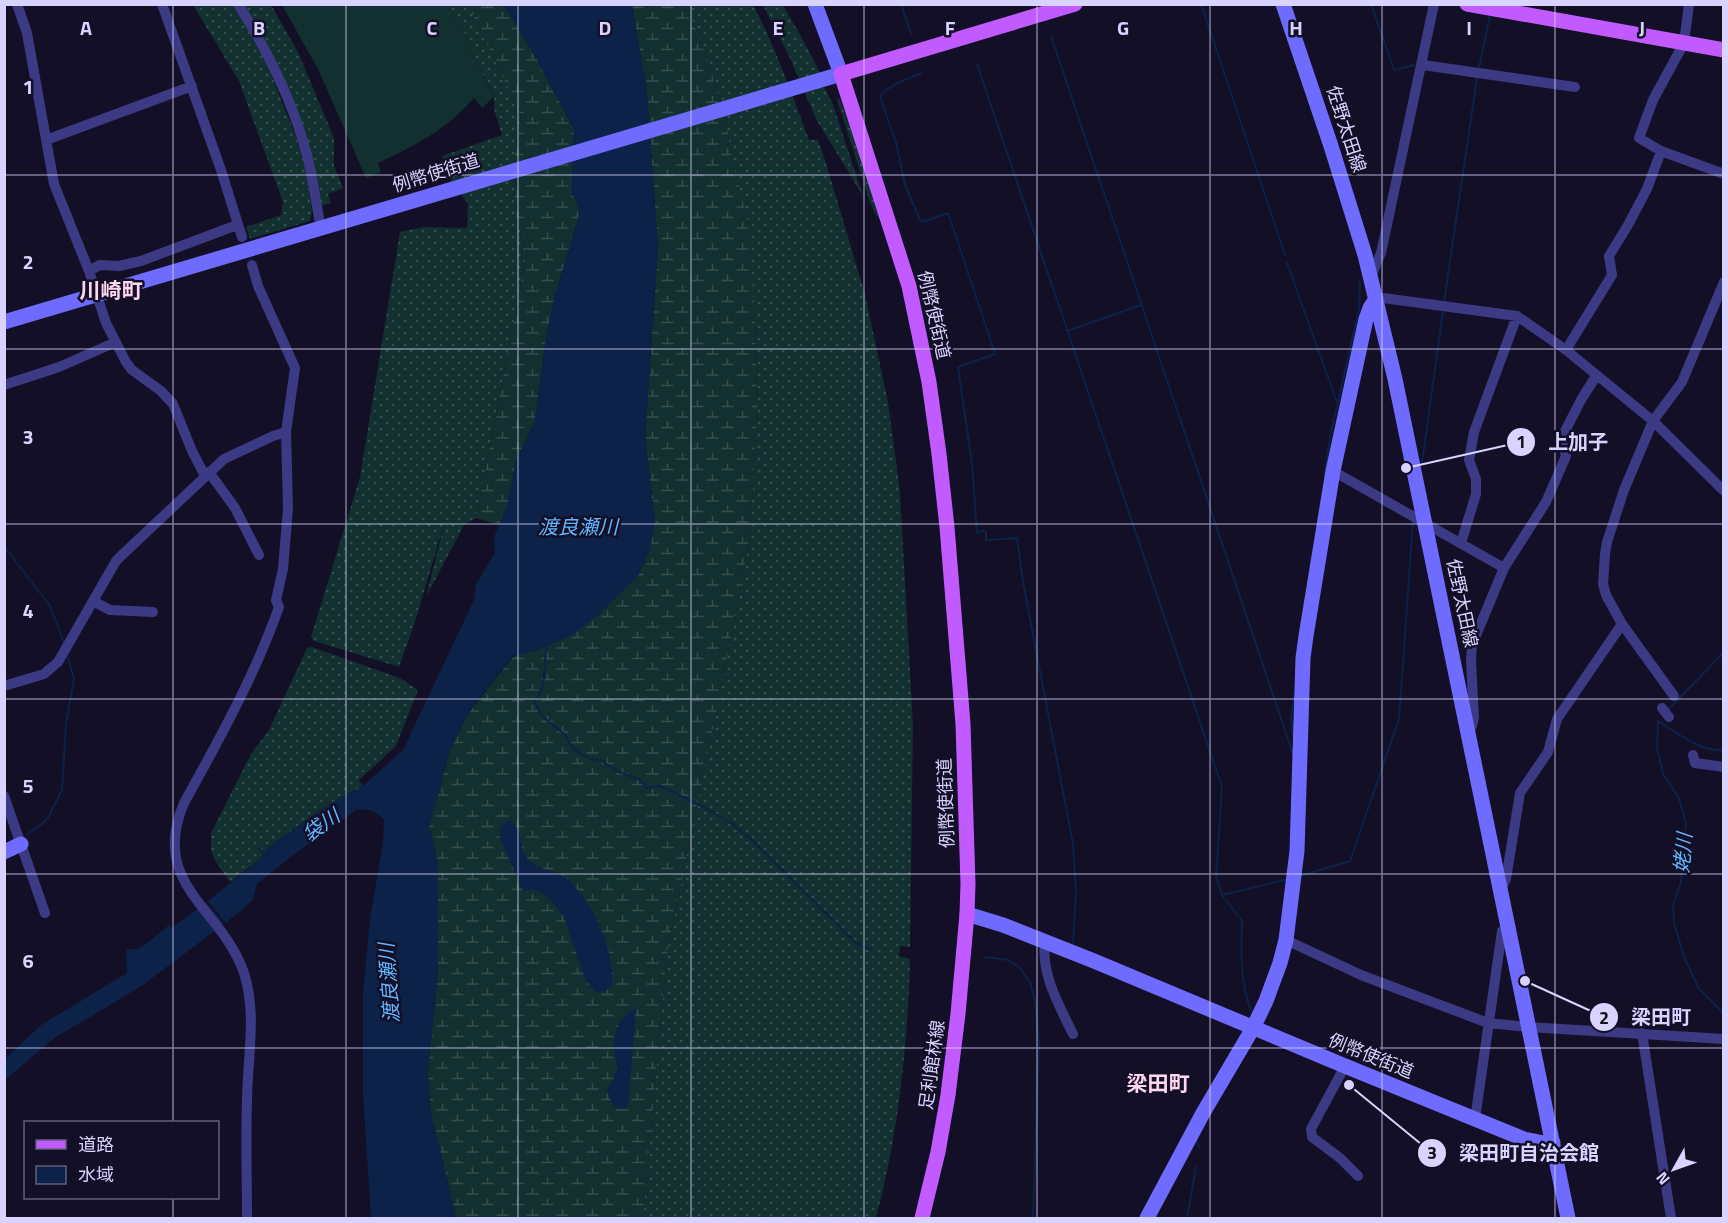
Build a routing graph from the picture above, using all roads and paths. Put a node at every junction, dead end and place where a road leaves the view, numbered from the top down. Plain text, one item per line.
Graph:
1 (17, 4) edge
2 (162, 4) edge
3 (238, 4) edge
4 (815, 4) edge
5 (1075, 4) edge
6 (1283, 4) edge
7 (1434, 4) edge
8 (1467, 4) edge
9 (1689, 4) edge
10 (1684, 43) junction
11 (1724, 50) edge
12 (1423, 65) junction
13 (840, 74) junction
14 (192, 86) junction
15 (1575, 87) dead end
16 (46, 140) junction
17 (1661, 151) junction
18 (1724, 174) edge
19 (237, 225) junction
20 (323, 227) junction
21 (242, 237) dead end
22 (252, 265) dead end
23 (89, 271) junction
24 (1371, 276) junction
25 (1724, 282) edge
26 (96, 294) junction
27 (1376, 299) junction
28 (1516, 316) junction
29 (4, 322) edge
30 (116, 342) junction
31 (1566, 350) junction
32 (1596, 376) junction
33 (4, 385) edge
34 (1653, 421) junction
35 (286, 432) junction
36 (1333, 471) junction
37 (207, 474) junction
38 (1724, 491) edge
39 (1426, 524) junction
40 (1461, 543) junction
41 (259, 555) dead end
42 (1504, 568) junction
43 (93, 601) junction
44 (153, 612) dead end
45 (1622, 624) junction
46 (4, 686) edge
47 (1674, 696) dead end
48 (1469, 730) junction
49 (1693, 755) dead end
50 (1724, 767) edge
51 (4, 796) edge
52 (21, 844) junction
53 (4, 852) edge
54 (1500, 890) junction
55 (45, 913) dead end
56 (967, 914) junction
57 (1508, 926) junction
58 (1286, 940) junction
59 (1045, 942) junction
60 (1488, 1023) junction
61 (1528, 1027) junction
62 (1253, 1028) junction
63 (1073, 1034) dead end
64 (1642, 1034) junction
65 (1724, 1039) edge
66 (1345, 1066) junction
67 (1475, 1119) junction
68 (1553, 1142) junction
69 (1358, 1176) dead end
70 (247, 1218) edge
71 (922, 1218) edge
72 (1147, 1218) edge
73 (1568, 1218) edge
74 (1671, 1218) edge

1 - 16 street
2 - 14 street
3 - 20 street
4 - 13 main road
5 - 13 main road
6 - 24 main road, 佐野太田線
7 - 12 street
8 - 10 main road
9 - 10 street
10 - 11 main road
10 - 17 street
12 - 15 street
12 - 24 street
13 - 20 main road, 例幣使街道
13 - 56 main road, 例幣使街道
14 - 16 street
14 - 19 street
16 - 23 street
17 - 18 street
17 - 31 street
19 - 21 street
19 - 23 street
20 - 26 main road, 例幣使街道
22 - 35 street
23 - 26 street
24 - 27 main road, 佐野太田線
25 - 34 street
26 - 29 main road, 例幣使街道
26 - 30 street
27 - 28 street
27 - 36 main road
27 - 39 main road, 佐野太田線
28 - 31 street
28 - 40 street
30 - 33 street
30 - 37 street
31 - 32 street
32 - 34 street
32 - 42 street
34 - 38 street
34 - 45 street
35 - 37 street
35 - 70 street
36 - 39 street
36 - 58 main road
37 - 41 street
37 - 43 street
39 - 40 street
39 - 48 main road, 佐野太田線
40 - 42 street
42 - 48 street
43 - 44 street
43 - 46 street
45 - 47 street
45 - 54 street
48 - 54 main road, 佐野太田線
49 - 50 street
51 - 52 street
52 - 53 main road
52 - 55 street
54 - 57 main road, 佐野太田線
56 - 59 main road, 例幣使街道
56 - 71 main road, 足利館林線
57 - 60 street
57 - 61 main road, 佐野太田線
58 - 60 street
58 - 62 main road
59 - 62 main road, 例幣使街道
59 - 63 street
60 - 61 street
60 - 67 street
61 - 64 street
61 - 68 main road, 佐野太田線
62 - 66 main road, 例幣使街道
62 - 72 main road
64 - 65 street
64 - 74 street
66 - 67 main road, 例幣使街道
66 - 69 street
67 - 68 main road, 例幣使街道
68 - 73 main road, 佐野太田線

